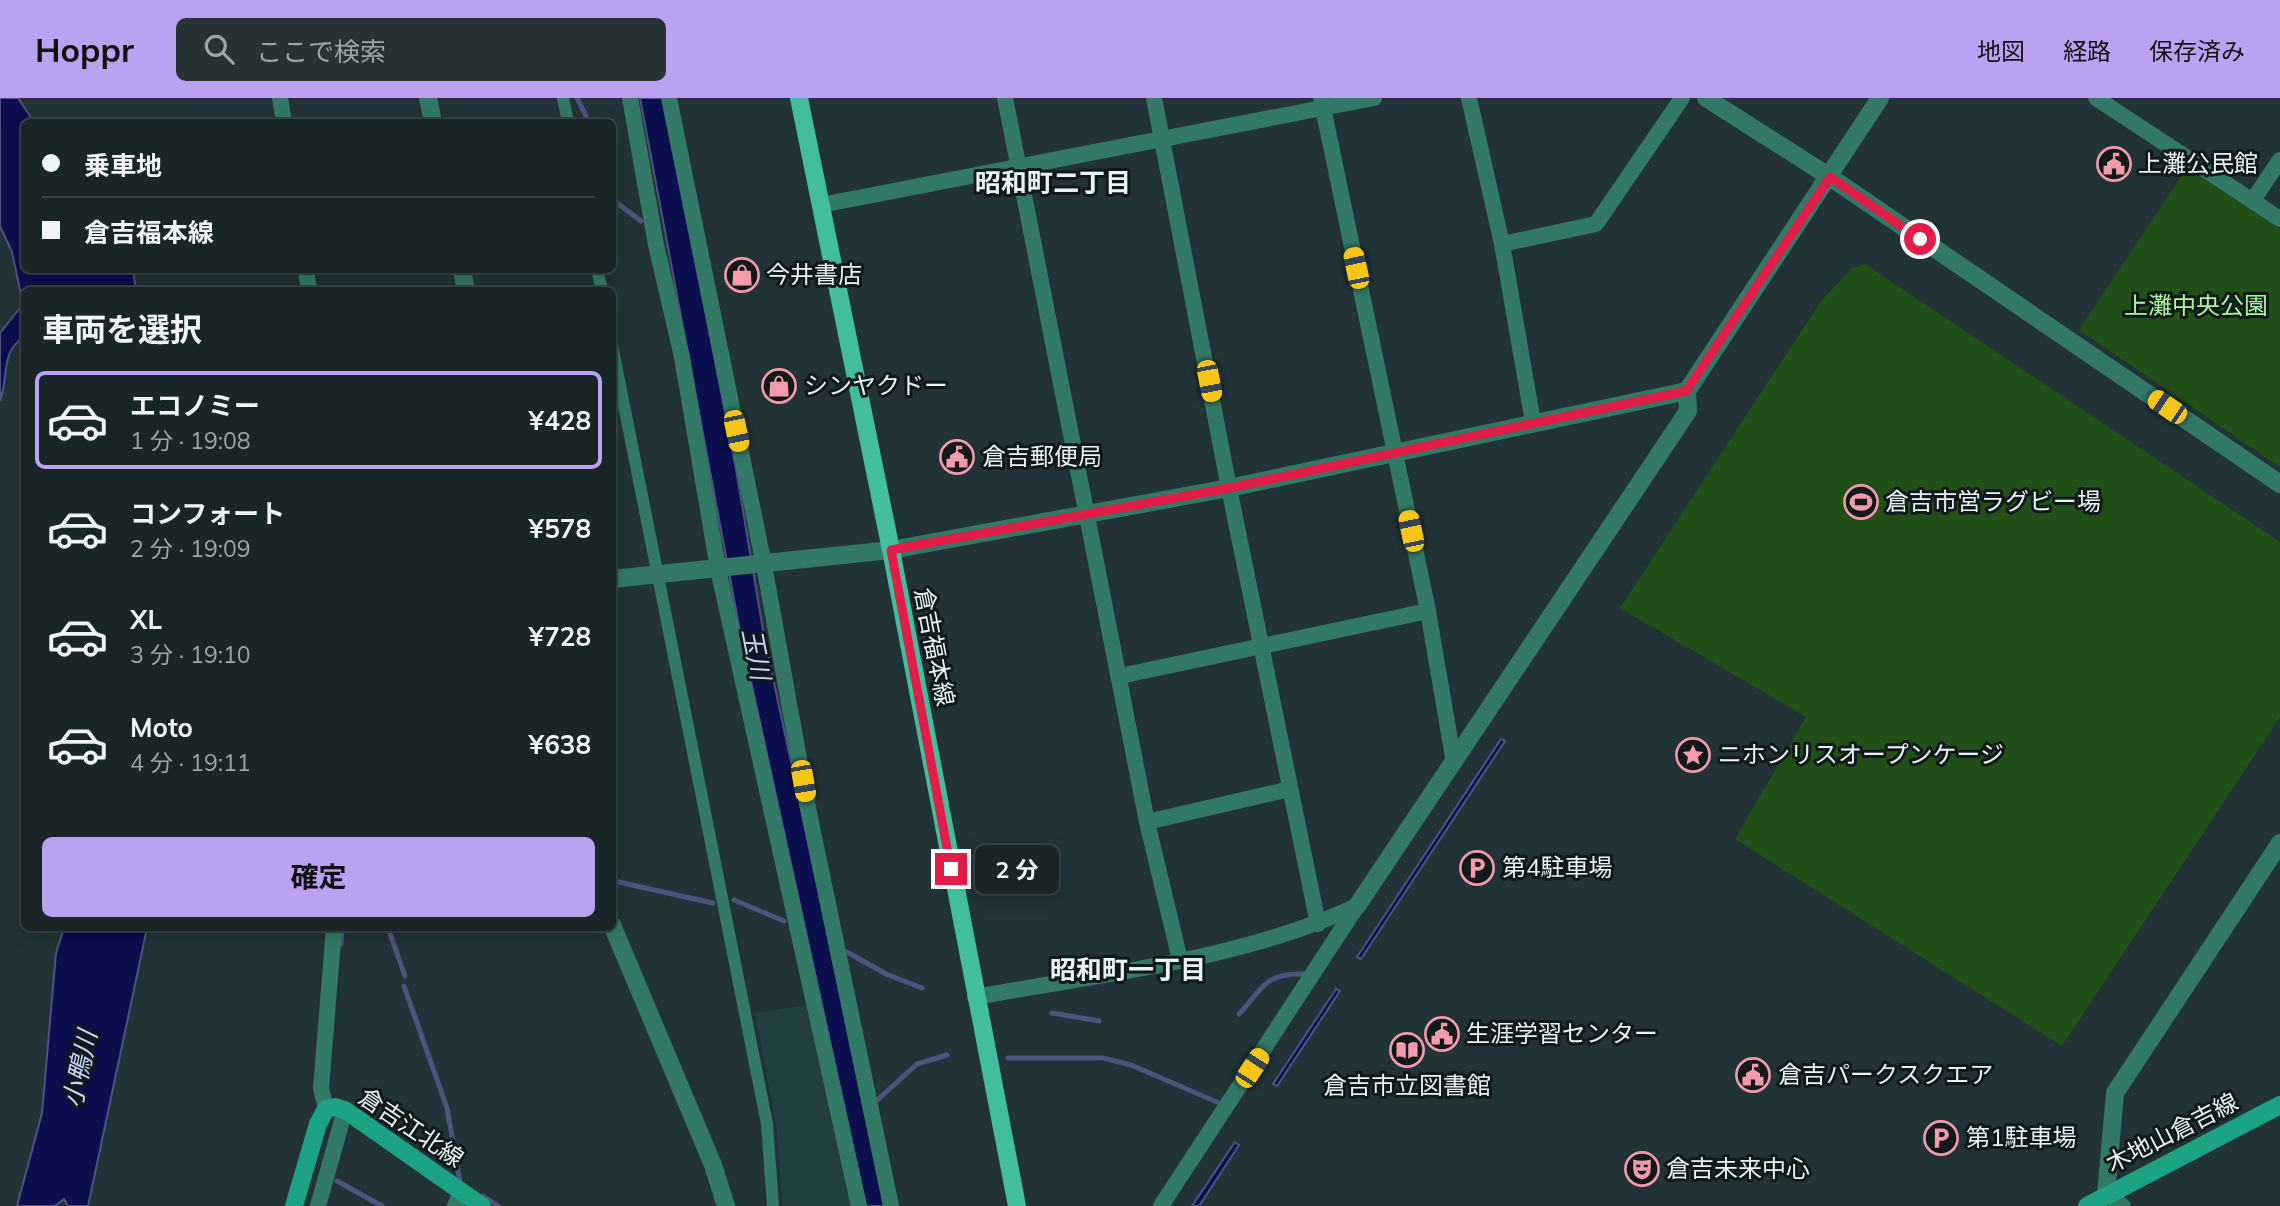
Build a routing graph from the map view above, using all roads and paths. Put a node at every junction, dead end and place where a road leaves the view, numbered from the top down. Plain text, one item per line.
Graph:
1 (280, 98) edge
2 (428, 98) edge
3 (563, 98) edge
4 (630, 98) edge
5 (669, 98) edge
6 (799, 98) edge
7 (1005, 98) edge
8 (1154, 98) edge
9 (1374, 98) edge
10 (1469, 98) edge
11 (1682, 98) edge
12 (1706, 98) edge
13 (1880, 98) edge
14 (2103, 100) edge
15 (1322, 104) edge
16 (284, 119) edge
17 (432, 119) edge
18 (567, 119) edge
19 (1164, 140) junction
20 (2280, 160) edge
21 (1020, 168) junction
22 (1830, 177) junction
23 (2253, 200) junction
24 (821, 205) junction
25 (2280, 219) edge
26 (1502, 244) junction
27 (616, 365) edge
28 (1686, 391) junction
29 (1533, 422) junction
30 (1394, 452) junction
31 (2280, 484) edge
32 (1229, 488) junction
33 (1089, 514) junction
34 (891, 550) junction
35 (764, 565) junction
36 (718, 569) junction
37 (658, 574) junction
38 (616, 579) edge
39 (1427, 611) junction
40 (1261, 646) junction
41 (1120, 676) junction
42 (1454, 763) junction
43 (1290, 789) junction
44 (1147, 822) junction
45 (2280, 843) edge
46 (1357, 906) junction
47 (1318, 924) junction
48 (334, 931) edge
49 (615, 931) edge
50 (1180, 960) junction
51 (975, 997) junction
52 (2280, 1105) edge
53 (326, 1110) junction
54 (345, 1111) junction
55 (2106, 1194) junction
56 (458, 1199) edge
57 (294, 1206) edge
58 (318, 1206) edge
59 (482, 1206) edge
60 (726, 1206) edge
61 (773, 1206) edge
62 (859, 1206) edge
63 (891, 1206) edge
64 (1017, 1206) edge
65 (1161, 1206) edge
66 (2087, 1206) edge
67 (2123, 1206) edge

1 - 16 street
2 - 17 street
3 - 18 street
4 - 36 street
5 - 35 street
6 - 24 main road, 倉吉福本線
7 - 21 street
8 - 19 street
9 - 15 street
10 - 26 street
11 - 26 street
12 - 22 street
13 - 22 street
14 - 23 street
15 - 19 street
15 - 30 street
19 - 21 street
19 - 32 street
20 - 23 street
21 - 24 street
21 - 33 street
22 - 28 street
22 - 31 street
23 - 25 street
24 - 34 main road, 倉吉福本線
26 - 29 street
27 - 37 street
28 - 29 street
28 - 42 street
29 - 30 street
30 - 32 street
30 - 39 street
32 - 33 street
32 - 40 street
33 - 34 street
33 - 41 street
34 - 35 street
34 - 51 main road, 倉吉福本線
35 - 36 street
35 - 63 street
36 - 37 street
36 - 62 street
37 - 38 street
37 - 61 street
39 - 40 street
39 - 42 street
40 - 41 street
40 - 43 street
41 - 44 street
42 - 46 street
43 - 44 street
43 - 47 street
44 - 50 street
45 - 55 street
46 - 47 street
46 - 65 street
47 - 50 street
48 - 53 street
49 - 60 street
50 - 51 street
51 - 64 main road, 倉吉福本線
52 - 55 main road, 木地山倉吉線
53 - 54 main road, 倉吉江北線
53 - 57 main road, 倉吉江北線
54 - 56 main road, 倉吉江北線
54 - 58 street
55 - 66 main road, 木地山倉吉線
55 - 67 street
56 - 59 main road, 倉吉江北線

